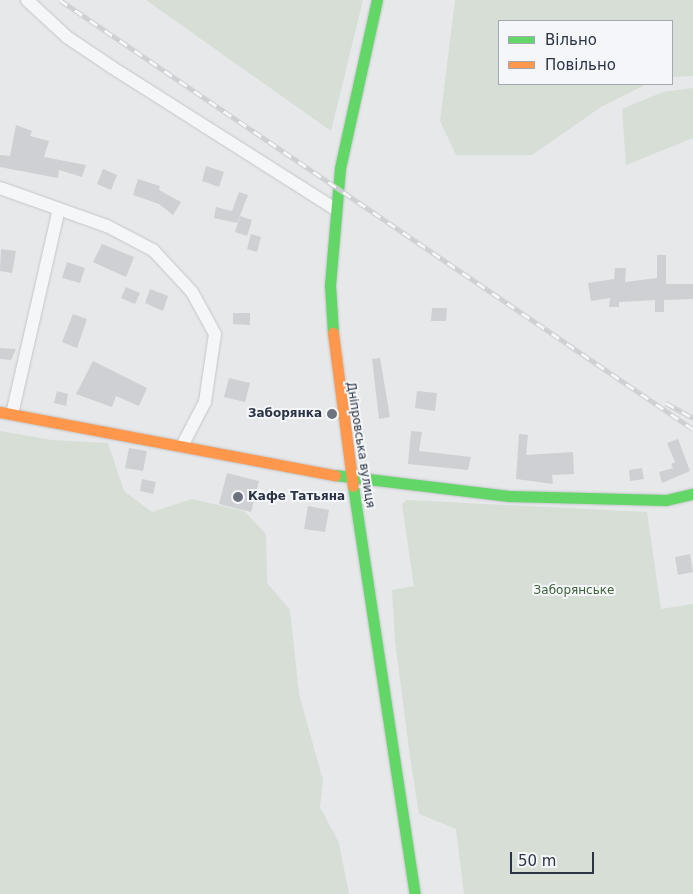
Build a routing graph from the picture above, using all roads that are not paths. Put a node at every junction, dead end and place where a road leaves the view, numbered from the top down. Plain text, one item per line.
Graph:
1 (27, 0) edge
2 (377, 0) edge
3 (0, 188) edge
4 (335, 209) junction
5 (59, 210) junction
6 (6, 413) edge
7 (183, 444) junction
8 (351, 478) junction
9 (693, 494) edge
10 (415, 894) edge

1 - 4 street
2 - 4 main road, Дніпровська вулиця
3 - 5 street
4 - 8 main road, Дніпровська вулиця
5 - 6 street
5 - 7 street
6 - 7 main road
7 - 8 main road
8 - 9 main road
8 - 10 main road, Дніпровська вулиця

